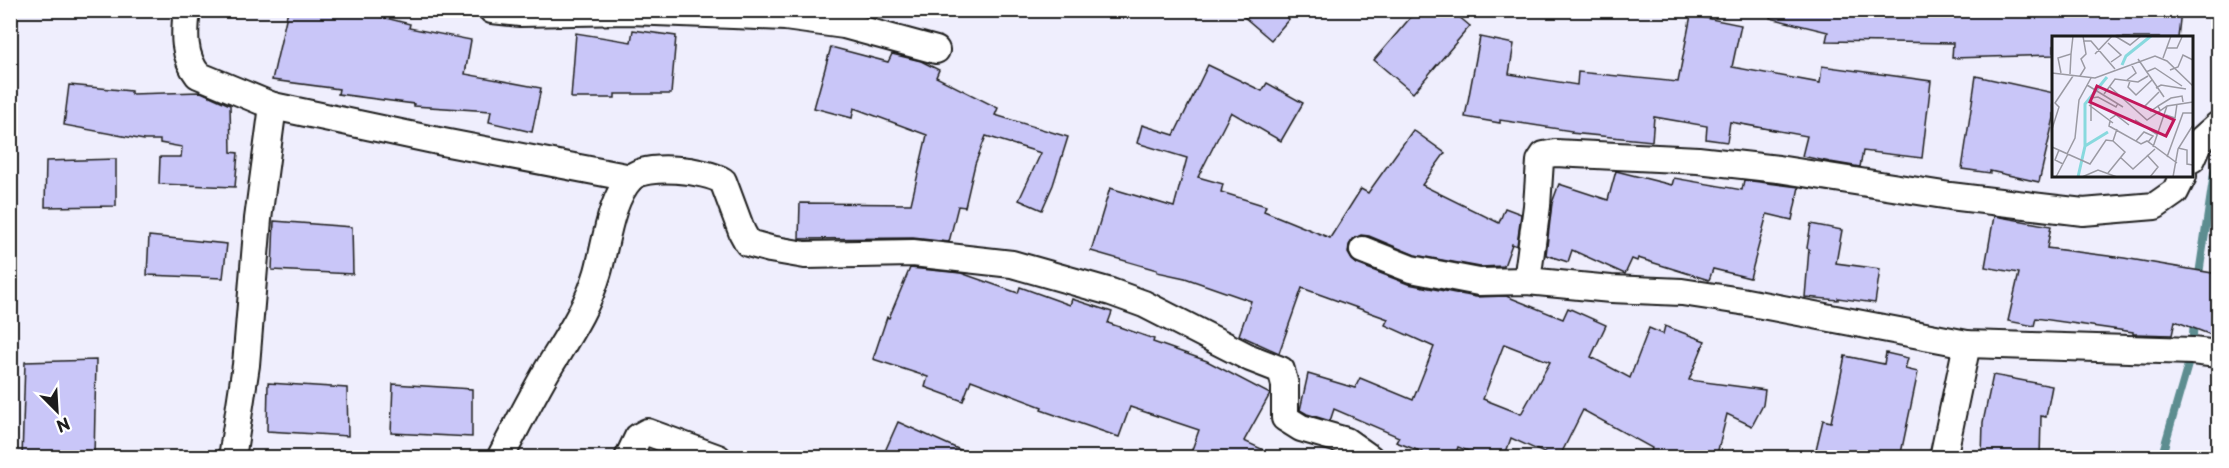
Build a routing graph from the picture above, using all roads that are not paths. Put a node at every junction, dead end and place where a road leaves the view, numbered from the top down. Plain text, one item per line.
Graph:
1 (187, 10) edge
2 (492, 10) edge
3 (936, 50) dead end
4 (273, 106) junction
5 (2218, 125) edge
6 (2193, 157) edge
7 (2182, 177) edge
8 (631, 178) junction
9 (1363, 250) dead end
10 (1527, 281) junction
11 (1966, 344) junction
12 (2218, 354) edge
13 (232, 458) edge
14 (500, 458) edge
15 (628, 458) edge
16 (718, 458) edge
17 (1370, 458) edge
18 (1943, 458) edge

1 - 4 street
2 - 3 street
4 - 8 street
4 - 13 street
5 - 6 street
7 - 10 street
8 - 14 street
8 - 17 street
9 - 10 street
10 - 11 street
11 - 12 street
11 - 18 street
15 - 16 street

